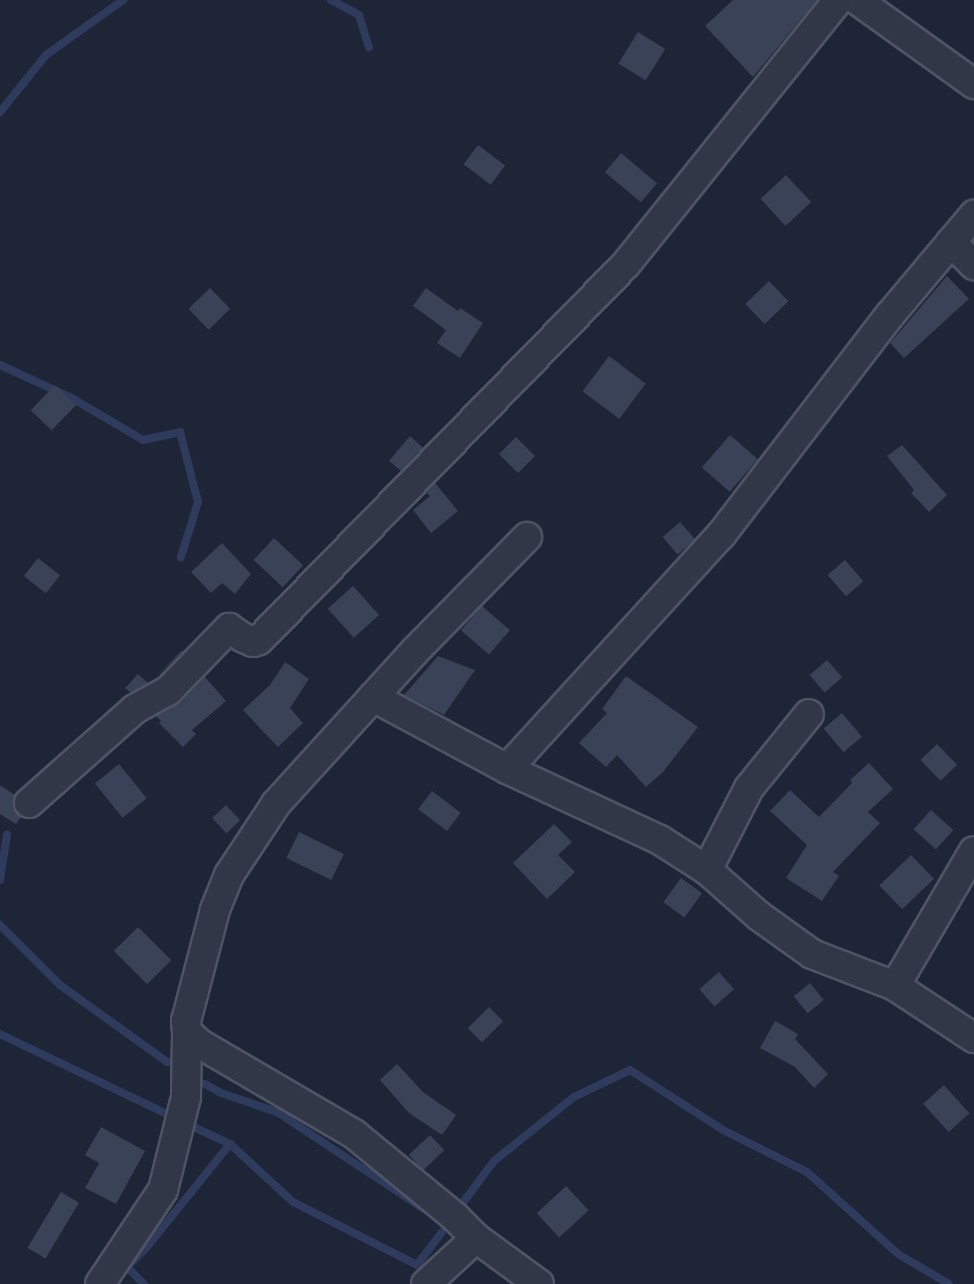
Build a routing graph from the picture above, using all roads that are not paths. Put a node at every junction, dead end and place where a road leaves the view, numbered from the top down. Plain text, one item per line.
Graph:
1 (838, 0) edge
2 (857, 0) edge
3 (974, 84) edge
4 (974, 215) edge
5 (951, 242) junction
6 (974, 265) edge
7 (527, 537) dead end
8 (373, 697) junction
9 (809, 714) dead end
10 (507, 769) junction
11 (29, 803) dead end
12 (974, 851) edge
13 (707, 870) junction
14 (895, 986) junction
15 (187, 1032) junction
16 (974, 1038) edge
17 (476, 1238) junction
18 (100, 1284) edge
19 (426, 1284) edge
20 (539, 1284) edge

1 - 11 street
2 - 3 street
4 - 5 street
5 - 6 street
5 - 10 street
7 - 8 street
8 - 10 street
8 - 15 street
9 - 13 street
10 - 13 street
12 - 14 street
13 - 14 street
14 - 16 street
15 - 17 street
15 - 18 street
17 - 19 street
17 - 20 street

